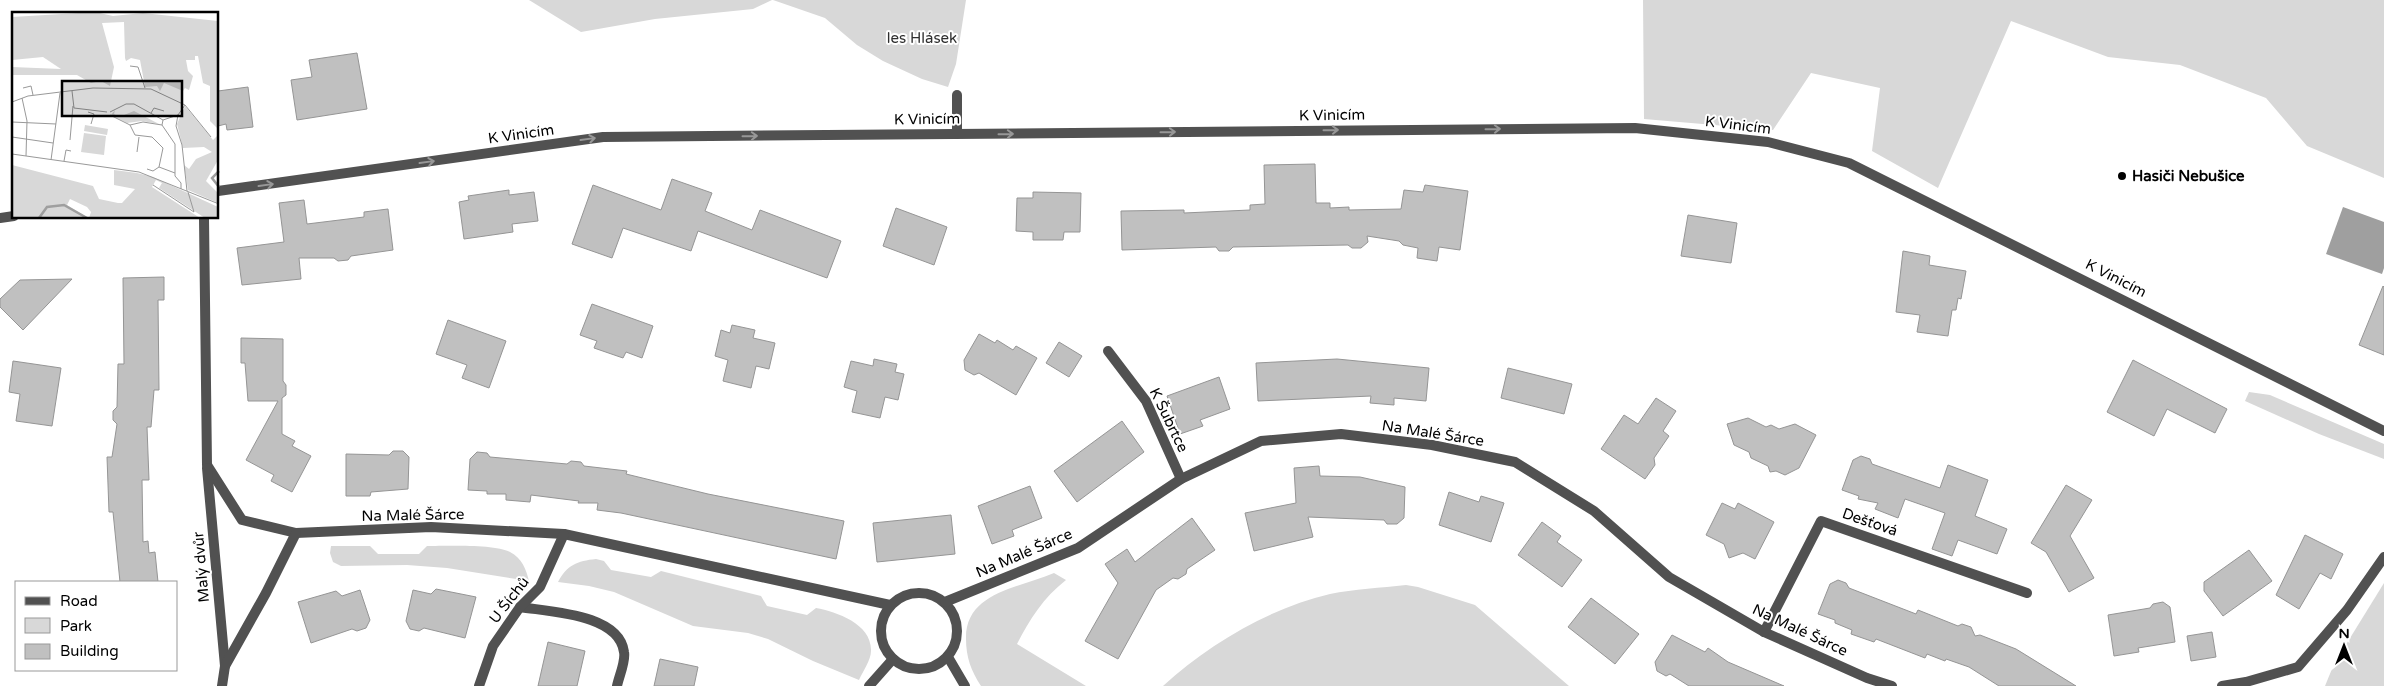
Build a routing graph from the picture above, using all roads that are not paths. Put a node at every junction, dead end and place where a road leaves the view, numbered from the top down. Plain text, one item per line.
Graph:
1 (957, 95) dead end
2 (957, 134) junction
3 (219, 191) edge
4 (204, 219) edge
5 (1108, 351) dead end
6 (2384, 431) edge
7 (207, 465) junction
8 (1181, 479) junction
9 (296, 533) junction
10 (564, 534) junction
11 (2384, 557) edge
12 (2027, 593) dead end
13 (945, 602) junction
14 (890, 605) junction
15 (520, 606) junction
16 (1764, 632) junction
17 (948, 656) junction
18 (893, 659) junction
19 (225, 666) junction
20 (222, 686) edge
21 (479, 686) edge
22 (617, 686) edge
23 (869, 686) edge
24 (966, 686) edge
25 (1892, 686) edge
26 (2222, 686) edge

1 - 2 street
3 -> 2 street, K Vinicím
2 -> 6 street, K Vinicím
4 - 7 street
5 - 8 street, K Šubrtce
7 - 9 street, Na Malé Šárce
7 - 19 street, Malý dvůr
8 - 13 street, Na Malé Šárce
8 - 16 street, Na Malé Šárce
9 - 10 street, Na Malé Šárce
9 - 19 street, Malý dvůr
10 - 14 street, Na Malé Šárce
10 - 15 street, U Šíchů
11 - 26 street
12 - 16 street, Dešťová
13 - 14 street
13 - 17 street
14 - 18 street
15 - 21 street, U Šíchů
15 - 22 street
16 - 25 street, Na Malé Šárce
17 - 18 street
17 - 24 street
18 - 23 street
19 - 20 street, Malý dvůr

